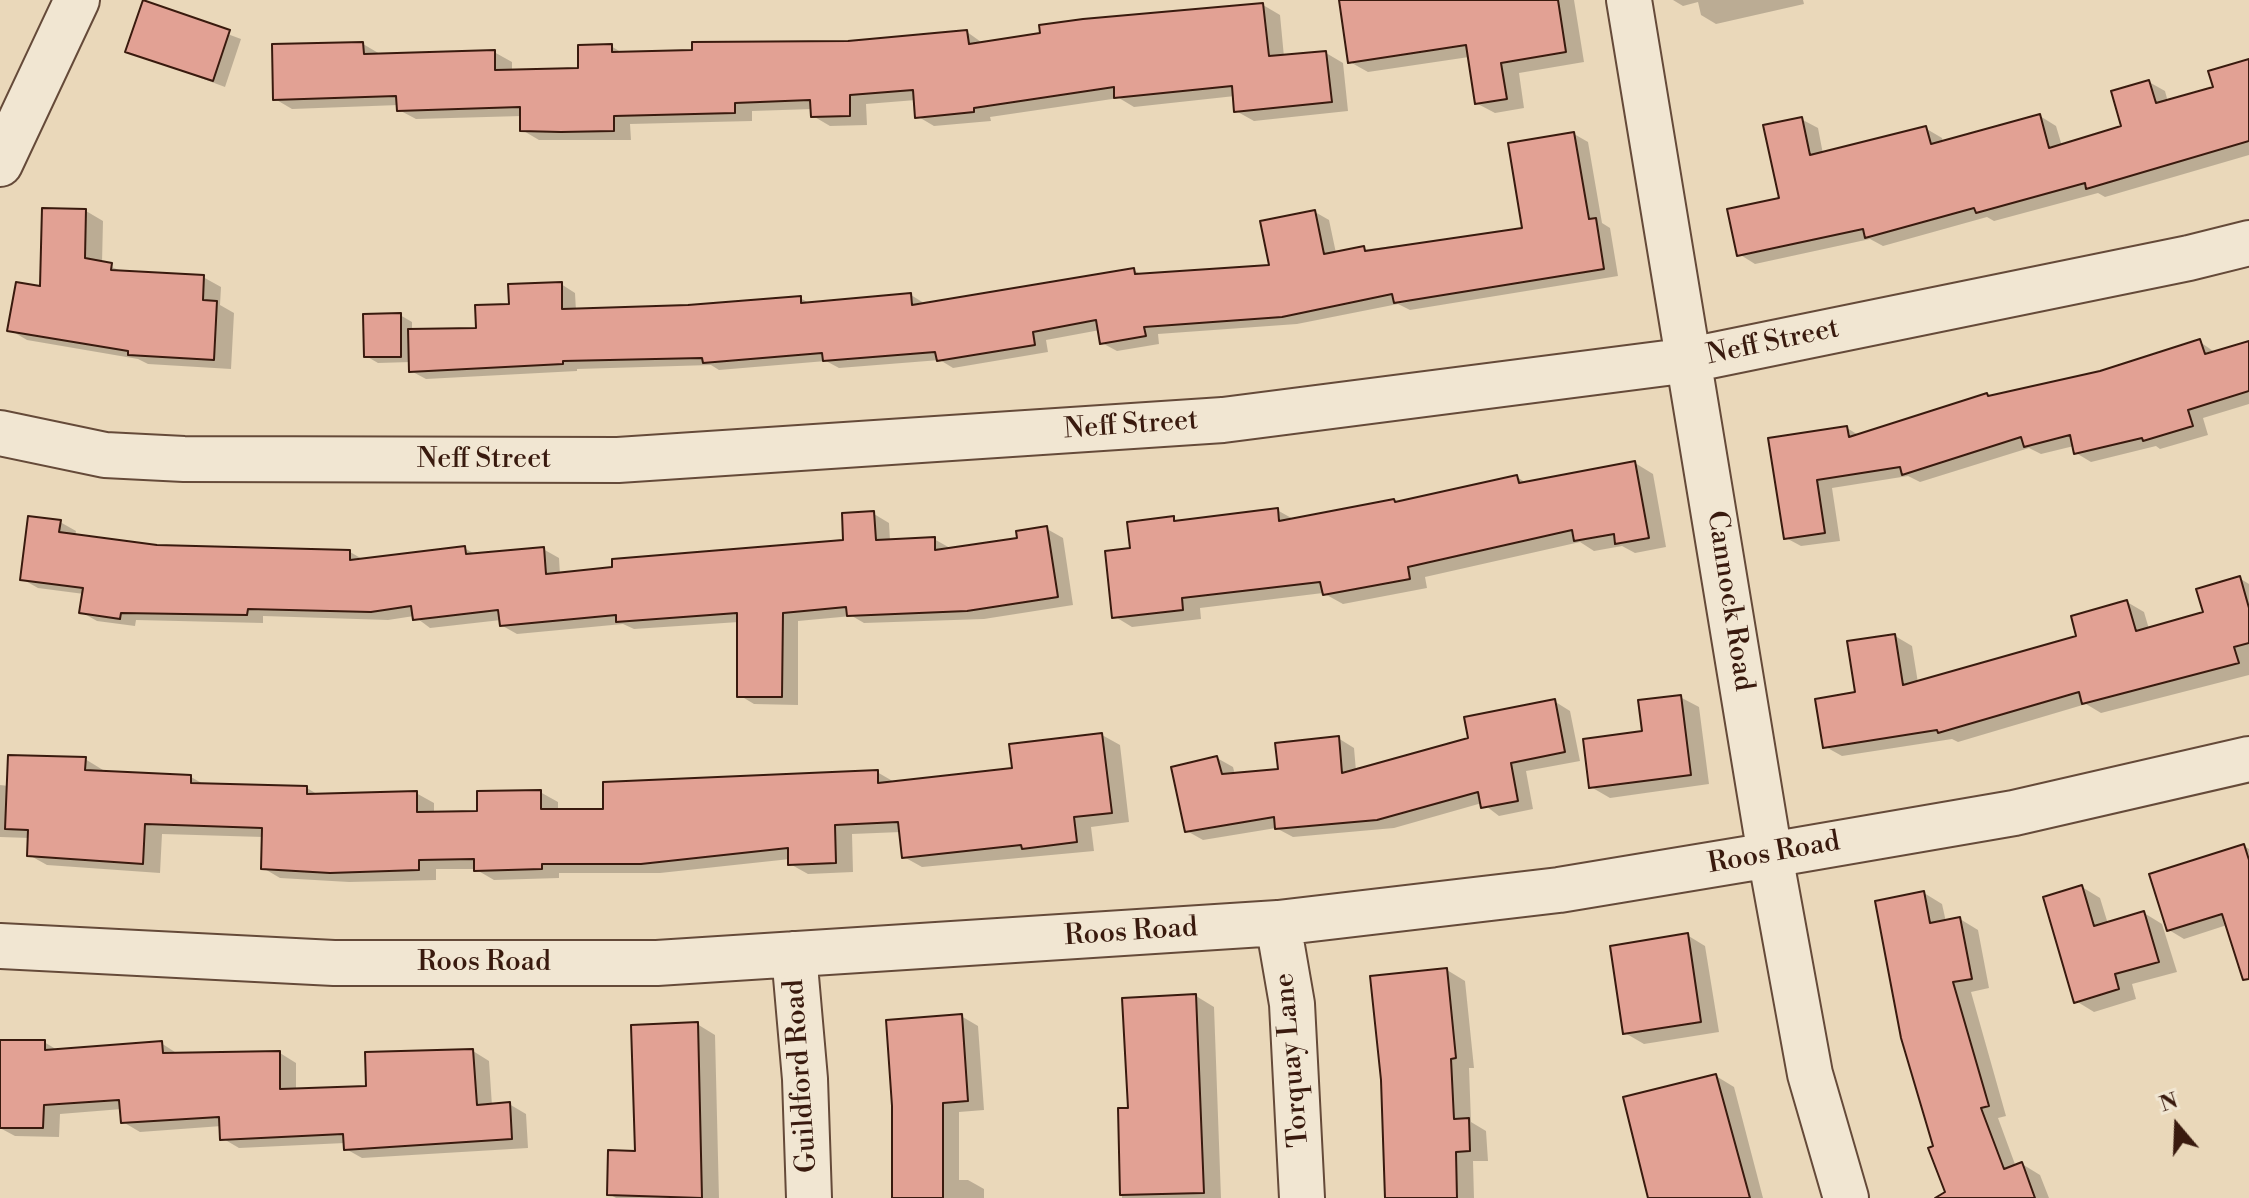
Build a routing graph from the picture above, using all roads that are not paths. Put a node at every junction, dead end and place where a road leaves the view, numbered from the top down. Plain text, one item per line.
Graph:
1 (77, 0) edge
2 (1629, 0) edge
3 (5, 141) edge
4 (2249, 243) edge
5 (1690, 360) junction
6 (0, 433) edge
7 (2249, 759) edge
8 (1770, 855) junction
9 (1278, 923) junction
10 (0, 946) edge
11 (794, 954) junction
12 (809, 1198) edge
13 (1302, 1198) edge
14 (1846, 1198) edge

1 - 3 street
2 - 5 street, Cannock Road
4 - 5 street, Neff Street
5 - 6 street, Neff Street
5 - 8 street, Cannock Road
7 - 8 street, Roos Road
8 - 9 street, Roos Road
8 - 14 street, Cannock Road
9 - 11 street, Roos Road
9 - 13 street, Torquay Lane
10 - 11 street, Roos Road
11 - 12 street, Guildford Road

